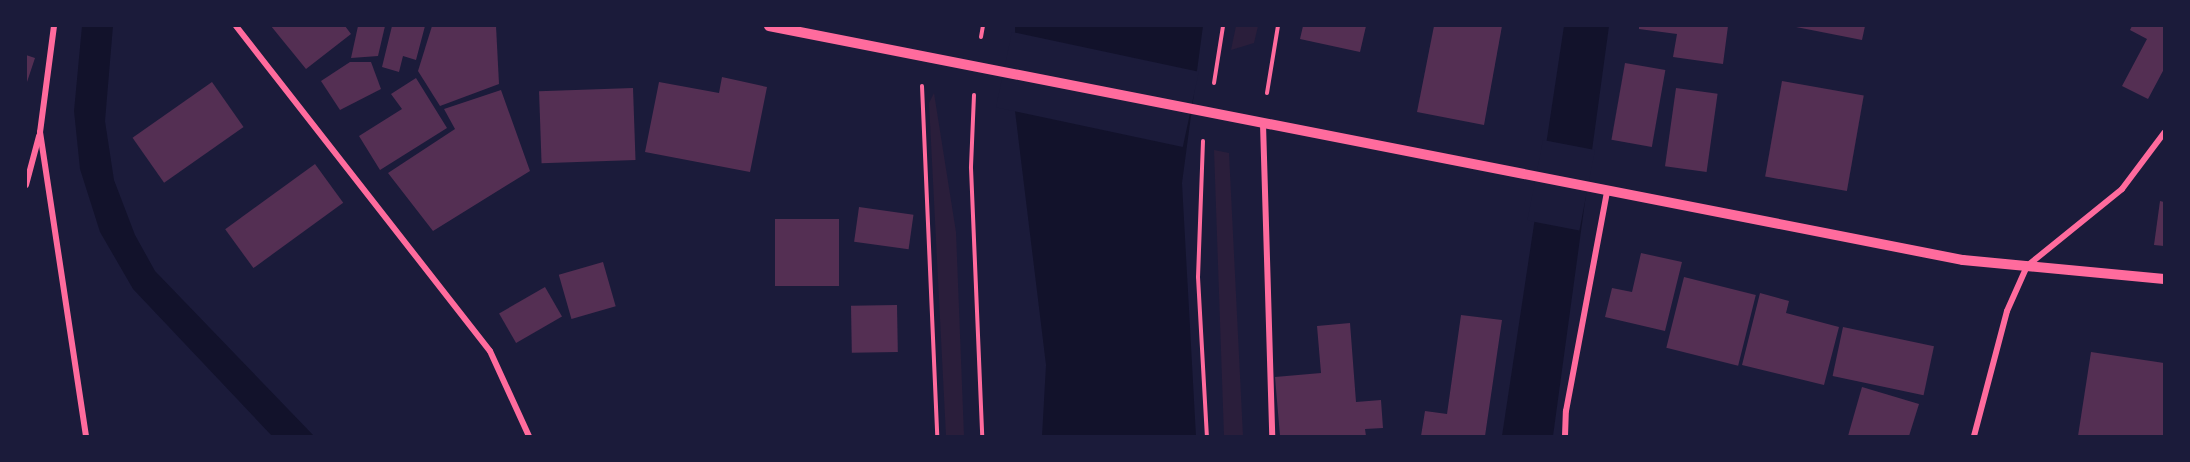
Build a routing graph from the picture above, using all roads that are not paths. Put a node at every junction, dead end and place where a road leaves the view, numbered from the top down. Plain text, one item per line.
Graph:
1 (54, 26) edge
2 (236, 26) edge
3 (769, 26) edge
4 (1263, 124) junction
5 (40, 132) junction
6 (2164, 134) edge
7 (26, 185) edge
8 (1607, 191) junction
9 (2027, 266) junction
10 (2164, 279) edge
11 (86, 436) edge
12 (529, 436) edge
13 (1272, 436) edge
14 (1565, 436) edge
15 (1974, 436) edge

1 - 5 street
2 - 12 street
3 - 4 street
4 - 8 street
4 - 13 street
5 - 7 street
5 - 11 street
6 - 9 street
8 - 9 street
8 - 14 street
9 - 10 street
9 - 15 street

